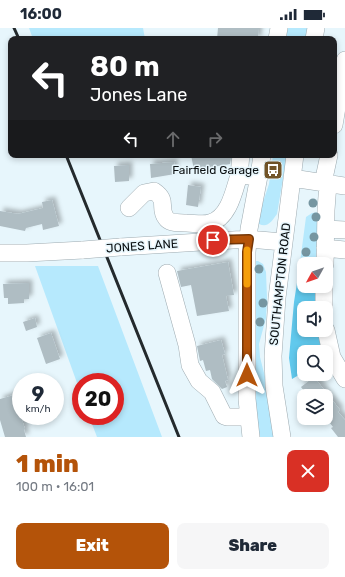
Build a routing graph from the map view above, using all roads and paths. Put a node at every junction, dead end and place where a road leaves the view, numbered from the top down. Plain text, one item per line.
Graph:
1 (345, 60) edge
2 (337, 107) edge
3 (241, 158) edge
4 (262, 158) edge
5 (295, 158) edge
6 (329, 158) edge
7 (239, 175) junction
8 (259, 176) junction
9 (292, 178) junction
10 (326, 183) junction
11 (345, 186) edge
12 (129, 208) dead end
13 (326, 229) junction
14 (345, 230) edge
15 (249, 239) junction
16 (284, 242) junction
17 (345, 250) edge
18 (0, 253) edge
19 (325, 256) edge
20 (167, 273) dead end
21 (328, 337) edge
22 (345, 379) edge
23 (249, 416) junction
24 (251, 437) edge
25 (282, 437) edge

1 - 2 street
3 - 7 street
4 - 8 street
5 - 9 street, SOUTHAMPTON ROAD
6 - 10 street
7 - 8 street
7 - 12 street
8 - 15 street
9 - 10 street
9 - 16 street, SOUTHAMPTON ROAD
10 - 11 street
10 - 13 street
13 - 14 street
13 - 19 street
15 - 16 street, JONES LANE
15 - 18 street, JONES LANE, bridge
15 - 23 street
16 - 25 street, SOUTHAMPTON ROAD
17 - 19 street
20 - 23 street
21 - 22 street
23 - 24 street

